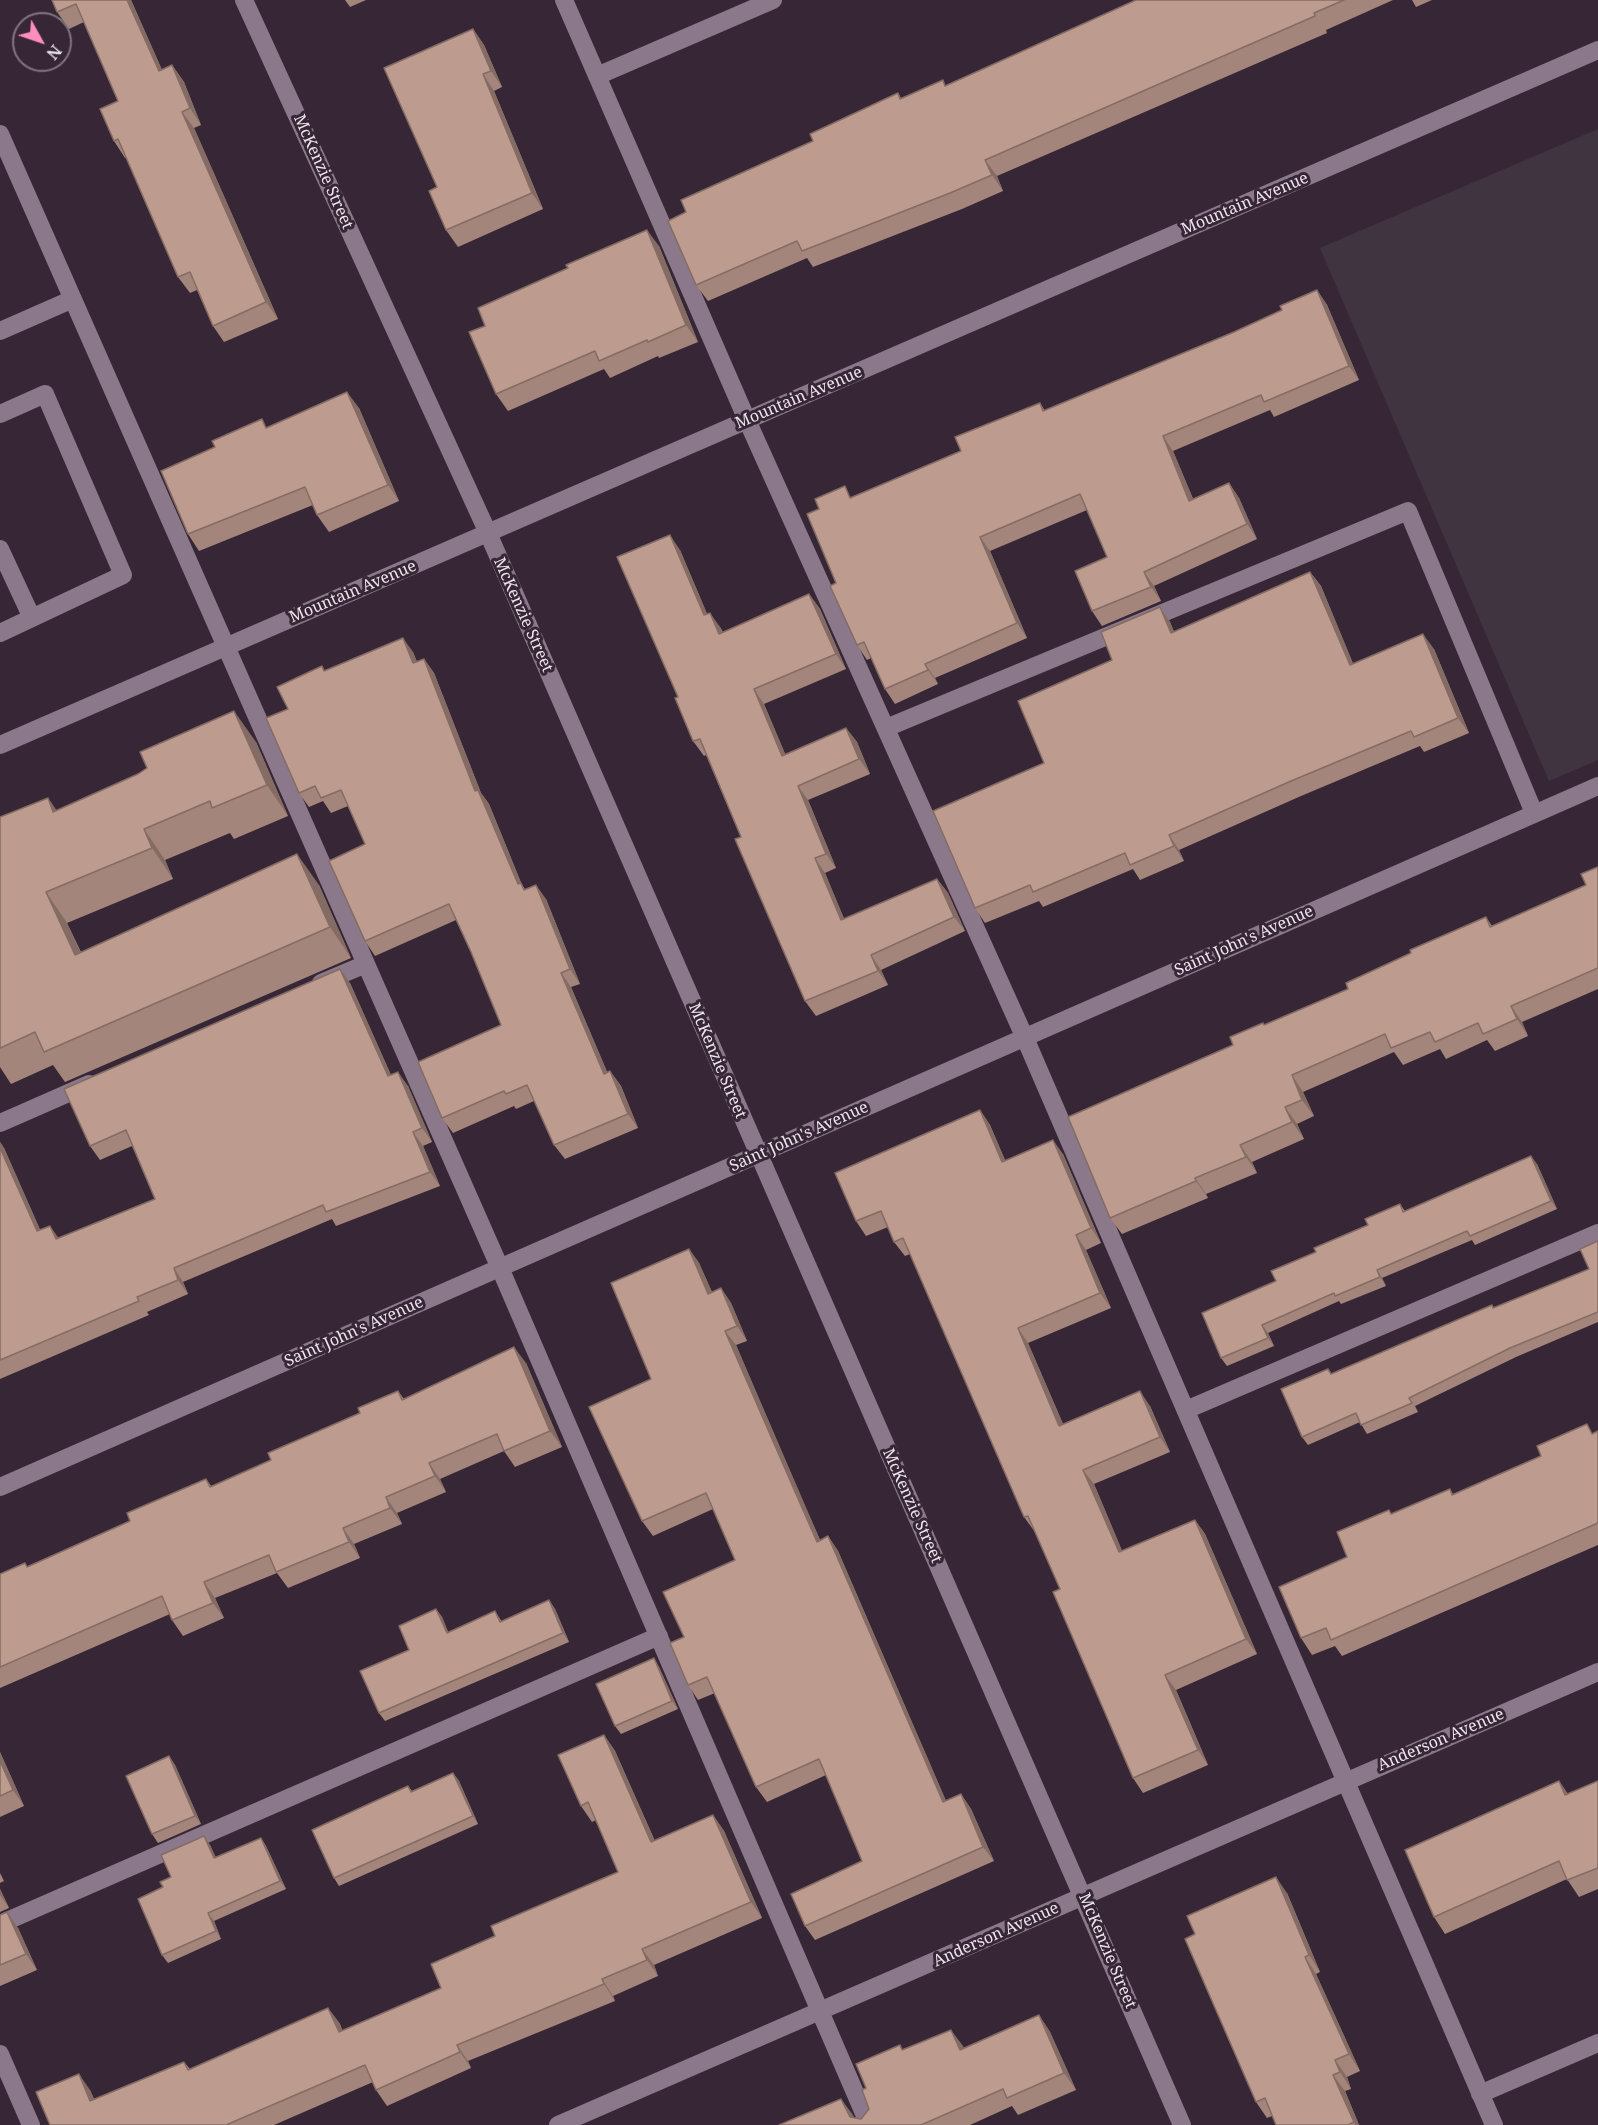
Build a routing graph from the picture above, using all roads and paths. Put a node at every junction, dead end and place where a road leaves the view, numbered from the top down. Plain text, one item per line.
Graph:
1 (244, 0) edge
2 (564, 0) edge
3 (773, 0) edge
4 (1598, 50) edge
5 (597, 76) junction
6 (0, 134) edge
7 (73, 299) junction
8 (0, 331) edge
9 (0, 414) edge
10 (747, 420) junction
11 (488, 533) junction
12 (0, 549) edge
13 (32, 618) junction
14 (0, 633) edge
15 (227, 646) junction
16 (886, 728) junction
17 (0, 745) edge
18 (1598, 786) edge
19 (1534, 813) junction
20 (366, 964) junction
21 (301, 992) edge
22 (1025, 1038) junction
23 (108, 1076) edge
24 (0, 1123) edge
25 (758, 1155) junction
26 (1598, 1233) edge
27 (500, 1268) junction
28 (1186, 1410) junction
29 (0, 1487) edge
30 (659, 1636) junction
31 (1598, 1672) edge
32 (1346, 1782) junction
33 (1083, 1897) junction
34 (0, 1924) edge
35 (819, 2012) junction
36 (1598, 2043) edge
37 (0, 2054) edge
38 (1480, 2094) junction
39 (31, 2125) edge
40 (558, 2125) edge
41 (869, 2125) edge
42 (1182, 2125) edge
43 (1494, 2125) edge

1 - 11 street, McKenzie Street
2 - 5 street
3 - 5 street
4 - 10 street, Mountain Avenue
5 - 10 street
6 - 7 street
7 - 8 street
7 - 15 street
9 - 13 street
10 - 11 street, Mountain Avenue
10 - 16 street
11 - 15 street, Mountain Avenue
11 - 25 street, McKenzie Street
12 - 13 street
13 - 14 street
15 - 17 street, Mountain Avenue
15 - 20 street
16 - 19 street
16 - 22 street
18 - 19 street, Saint John's Avenue
19 - 22 street, Saint John's Avenue
20 - 21 street
20 - 27 street
22 - 25 street, Saint John's Avenue
22 - 28 street
23 - 24 street
25 - 27 street, Saint John's Avenue
25 - 33 street, McKenzie Street
26 - 28 street
27 - 29 street, Saint John's Avenue
27 - 30 street
28 - 32 street
30 - 34 street
30 - 35 street
31 - 32 street, Anderson Avenue
32 - 33 street, Anderson Avenue
32 - 38 street
33 - 35 street, Anderson Avenue
33 - 42 street, McKenzie Street
35 - 40 street, Anderson Avenue
35 - 41 street
36 - 38 street
37 - 39 street
38 - 43 street

